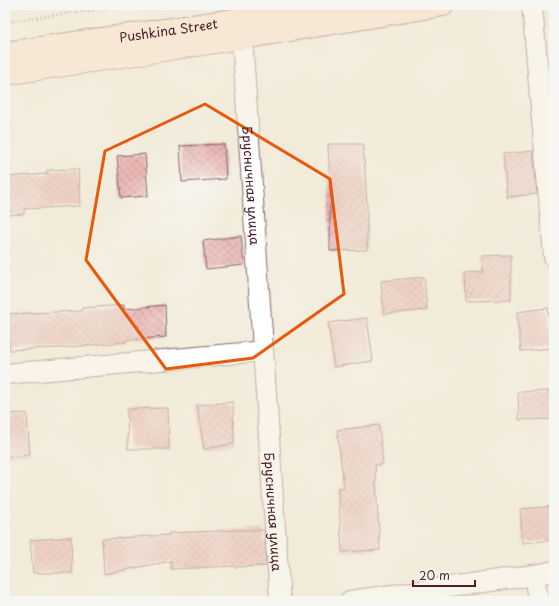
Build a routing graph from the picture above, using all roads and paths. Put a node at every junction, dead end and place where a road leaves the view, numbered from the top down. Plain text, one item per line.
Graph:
1 (129, 5) edge
2 (332, 5) edge
3 (443, 5) edge
4 (532, 5) edge
5 (5, 22) edge
6 (242, 28) junction
7 (5, 53) edge
8 (5, 74) edge
9 (554, 257) edge
10 (263, 351) junction
11 (5, 374) edge
12 (554, 571) edge
13 (534, 575) junction
14 (280, 601) edge
15 (350, 601) edge
16 (538, 601) edge

1 - 5 path
2 - 6 street, Pushkina Street
3 - 6 street
4 - 9 street
6 - 7 street, Pushkina Street
6 - 8 street
6 - 10 street, Брусничная улица
10 - 11 street
10 - 14 street, Брусничная улица
12 - 13 street
13 - 15 street
13 - 16 street

